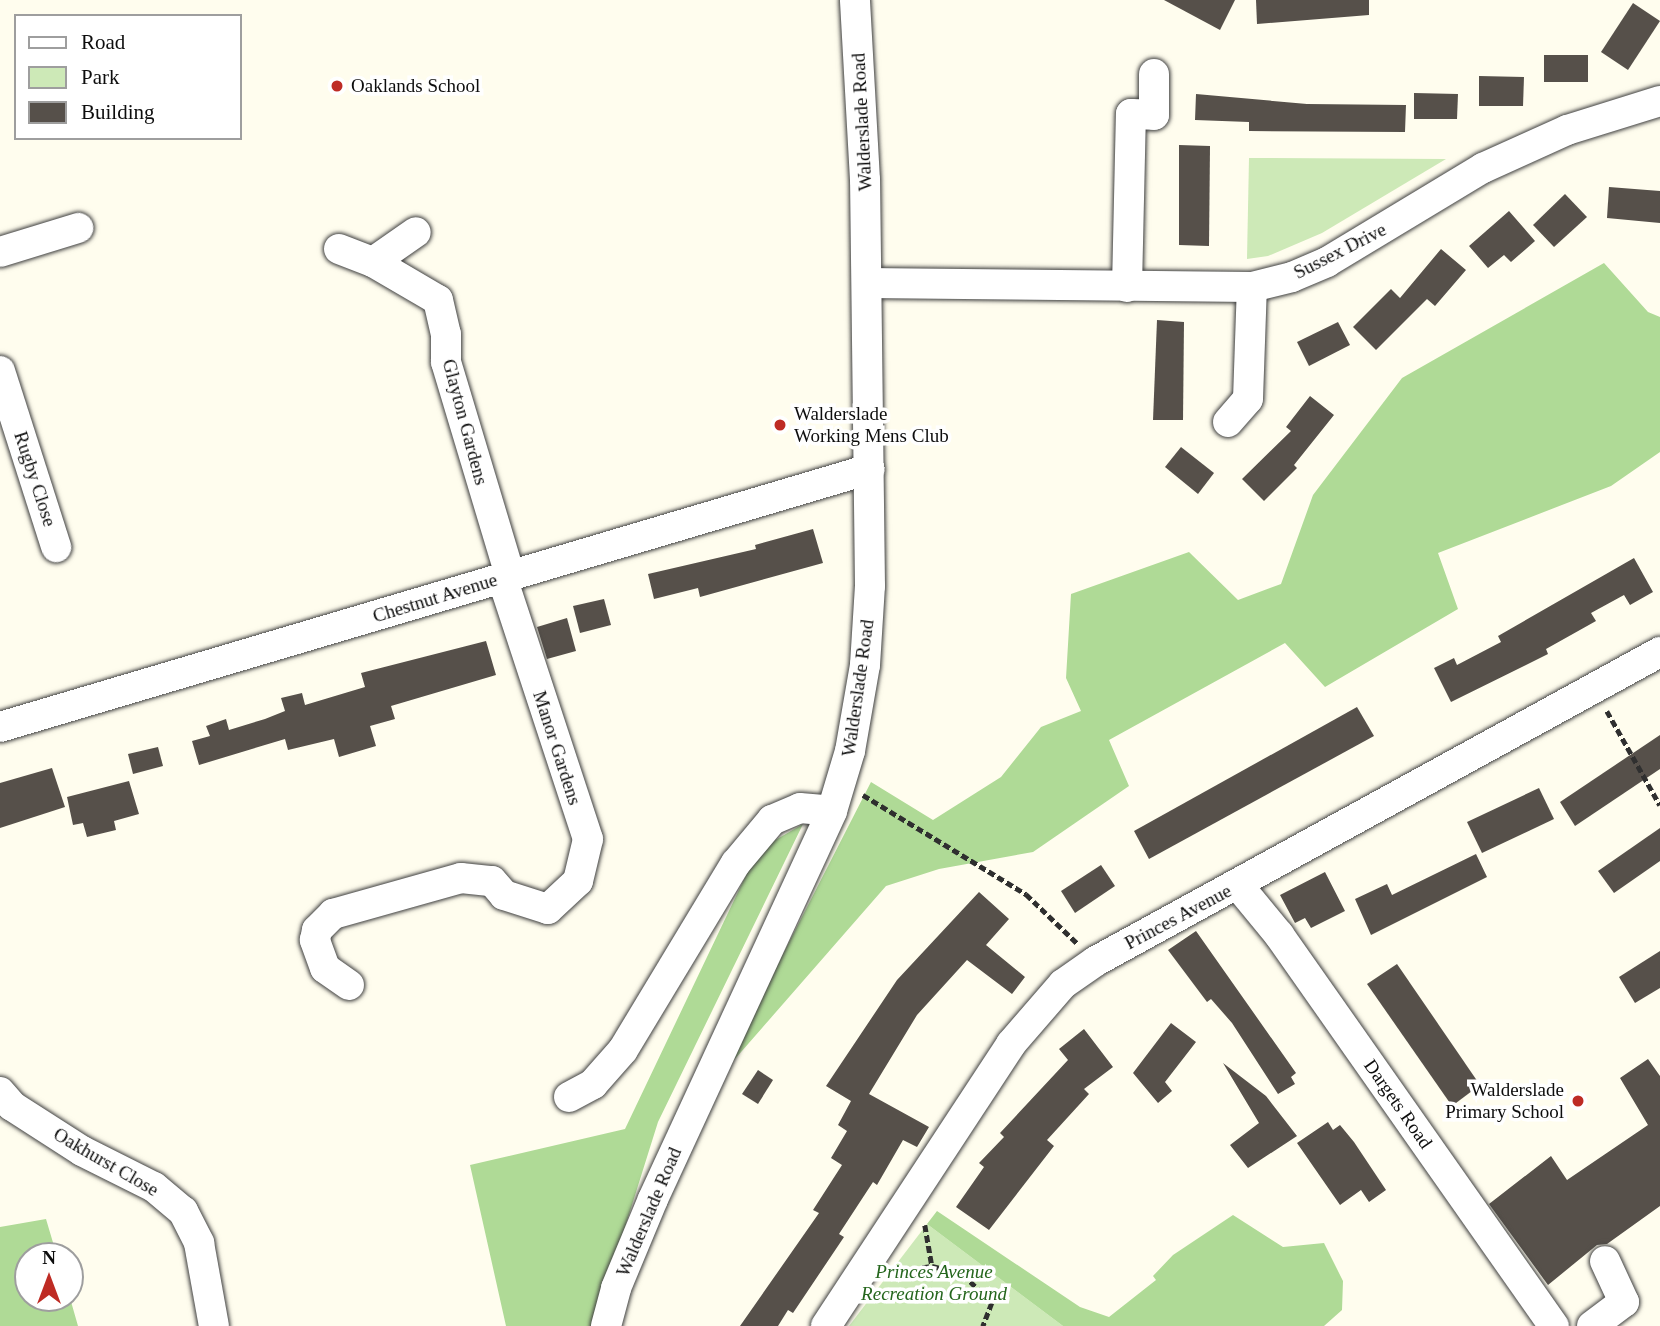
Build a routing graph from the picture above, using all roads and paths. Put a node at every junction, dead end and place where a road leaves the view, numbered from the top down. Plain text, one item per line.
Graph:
1 (855, 0) edge
2 (1154, 74) dead end
3 (1660, 101) edge
4 (78, 229) dead end
5 (416, 232) dead end
6 (340, 249) dead end
7 (0, 252) edge
8 (373, 262) junction
9 (867, 283) junction
10 (1127, 287) junction
11 (1252, 287) junction
12 (0, 371) edge
13 (1228, 422) dead end
14 (870, 469) junction
15 (56, 547) dead end
16 (506, 576) junction
17 (1660, 652) edge
18 (1595, 689) junction
19 (0, 727) edge
20 (842, 782) junction
21 (1660, 805) edge
22 (832, 811) junction
23 (1238, 885) junction
24 (1096, 961) junction
25 (349, 985) dead end
26 (0, 1092) edge
27 (569, 1097) dead end
28 (1605, 1261) dead end
29 (880, 1274) dead end
30 (214, 1326) edge
31 (606, 1326) edge
32 (826, 1326) edge
33 (983, 1326) edge
34 (1554, 1326) edge
35 (1592, 1326) edge

1 - 9 street, Walderslade Road
2 - 10 street
3 - 11 street, Sussex Drive
4 - 7 street
5 - 8 street
6 - 8 street, Glayton Gardens
8 - 16 street, Glayton Gardens
9 - 10 street, Sussex Drive
9 - 14 street, Walderslade Road
10 - 11 street, Sussex Drive
11 - 13 street
12 - 15 street, Rugby Close
14 - 16 street, Chestnut Avenue
14 - 20 street, Walderslade Road
16 - 19 street, Chestnut Avenue
16 - 25 street, Manor Gardens
17 - 18 street, Princes Avenue
18 - 21 path
18 - 23 street, Princes Avenue
20 - 22 street, Walderslade Road
20 - 24 path
22 - 27 street
22 - 31 street, Walderslade Road
23 - 24 street, Princes Avenue
23 - 34 street, Dargets Road
24 - 32 street, Princes Avenue
26 - 30 street, Oakhurst Close
28 - 35 street
29 - 33 path

